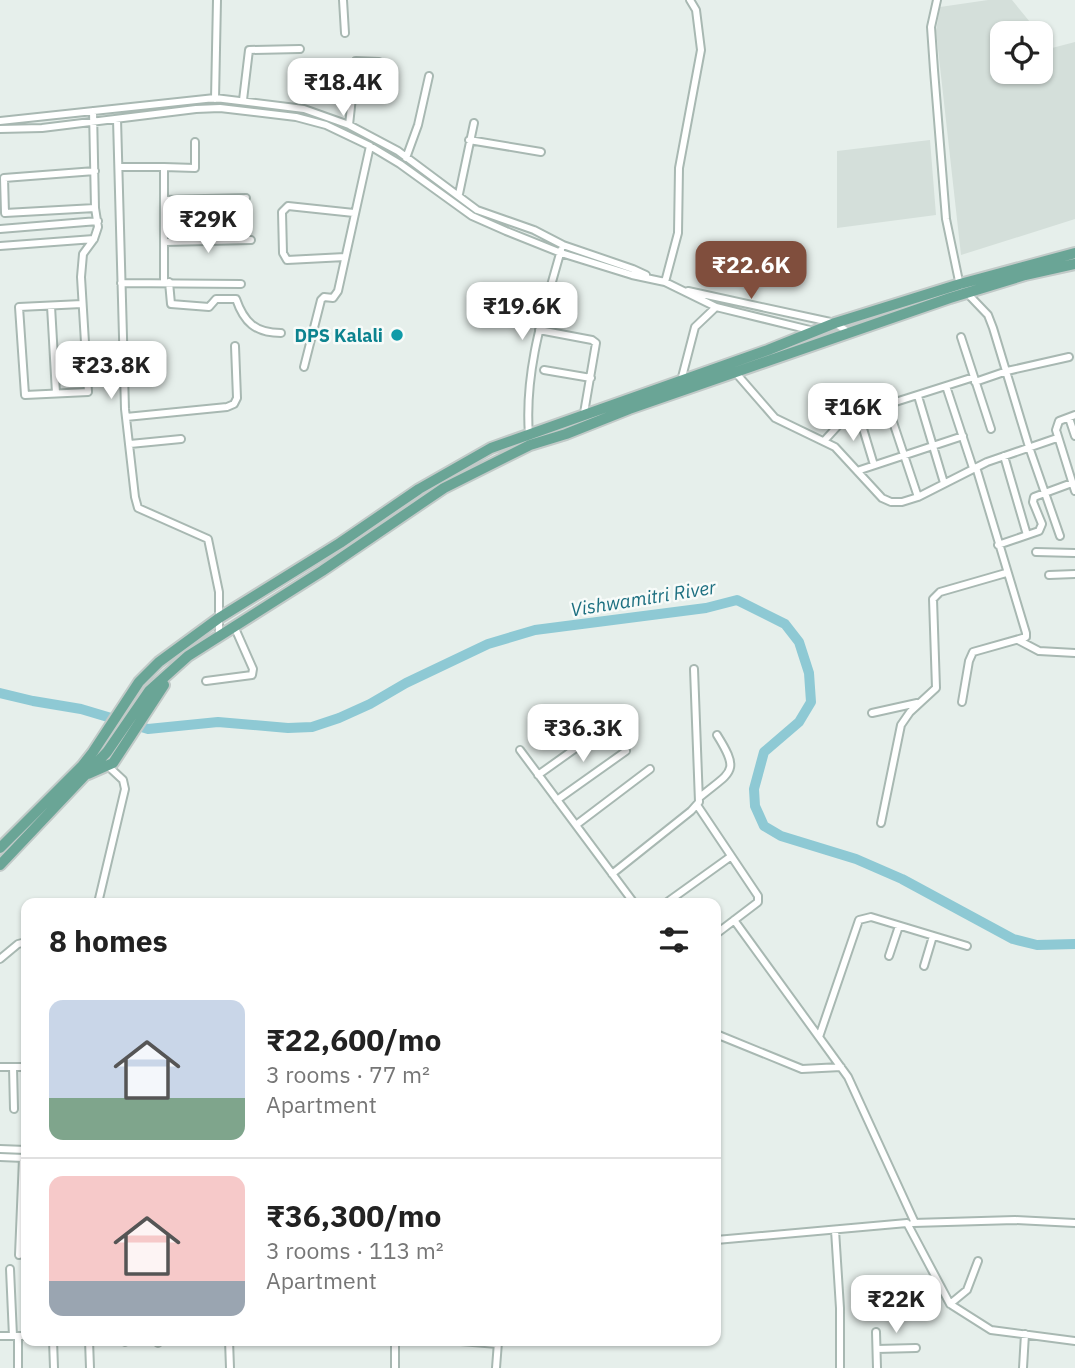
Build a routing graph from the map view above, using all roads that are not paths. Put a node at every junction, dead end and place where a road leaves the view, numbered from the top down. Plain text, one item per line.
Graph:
1 (217, 0) edge
2 (344, 0) edge
3 (690, 0) edge
4 (937, 0) edge
5 (345, 33) dead end
6 (300, 48) dead end
7 (379, 62) dead end
8 (429, 76) dead end
9 (215, 98) junction
10 (243, 100) junction
11 (214, 108) junction
12 (93, 111) junction
13 (117, 119) junction
14 (0, 121) edge
15 (93, 122) junction
16 (474, 123) dead end
17 (349, 125) junction
18 (0, 129) edge
19 (469, 140) junction
20 (195, 142) dead end
21 (370, 146) junction
22 (541, 152) dead end
23 (407, 157) junction
24 (400, 164) junction
25 (118, 167) junction
26 (164, 167) junction
27 (95, 171) junction
28 (459, 194) junction
29 (246, 198) dead end
30 (164, 200) junction
31 (95, 208) junction
32 (354, 213) junction
33 (98, 221) junction
34 (0, 229) edge
35 (94, 239) junction
36 (251, 240) dead end
37 (164, 242) junction
38 (0, 246) edge
39 (562, 249) junction
40 (1075, 253) edge
41 (345, 257) junction
42 (1075, 264) edge
43 (665, 282) junction
44 (121, 283) junction
45 (167, 283) junction
46 (241, 284) dead end
47 (679, 289) junction
48 (963, 291) junction
49 (82, 304) junction
50 (51, 306) junction
51 (716, 307) junction
52 (835, 323) junction
53 (539, 330) junction
54 (816, 331) junction
55 (281, 332) dead end
56 (848, 332) junction
57 (961, 337) dead end
58 (235, 346) dead end
59 (1069, 357) dead end
60 (304, 367) dead end
61 (544, 370) dead end
62 (1007, 371) junction
63 (735, 372) junction
64 (591, 378) junction
65 (975, 379) junction
66 (681, 386) junction
67 (946, 386) junction
68 (57, 393) junction
69 (918, 396) junction
70 (887, 404) junction
71 (858, 412) junction
72 (584, 413) junction
73 (1072, 416) edge
74 (126, 417) junction
75 (991, 429) dead end
76 (962, 436) junction
77 (1075, 436) edge
78 (1057, 438) junction
79 (181, 439) dead end
80 (529, 440) junction
81 (824, 441) junction
82 (130, 444) junction
83 (933, 446) junction
84 (1030, 447) junction
85 (905, 456) junction
86 (1004, 456) junction
87 (874, 465) junction
88 (975, 467) junction
89 (857, 471) junction
90 (1072, 473) edge
91 (944, 483) junction
92 (1072, 483) junction
93 (1075, 491) edge
94 (1046, 493) junction
95 (918, 497) junction
96 (1027, 535) junction
97 (1060, 536) dead end
98 (998, 545) junction
99 (1036, 552) dead end
100 (1075, 553) edge
101 (1006, 573) junction
102 (1075, 574) edge
103 (1049, 575) dead end
104 (219, 618) junction
105 (234, 626) junction
106 (219, 635) junction
107 (1018, 640) junction
108 (1075, 653) edge
109 (694, 669) dead end
110 (206, 681) dead end
111 (962, 702) dead end
112 (919, 703) junction
113 (872, 713) dead end
114 (604, 728) dead end
115 (717, 735) dead end
116 (520, 750) dead end
117 (626, 751) dead end
118 (110, 760) junction
119 (650, 769) dead end
120 (538, 775) junction
121 (700, 797) junction
122 (556, 800) junction
123 (697, 805) junction
124 (881, 823) dead end
125 (576, 825) junction
126 (0, 848) edge
127 (730, 858) junction
128 (0, 865) edge
129 (612, 874) junction
130 (99, 898) edge
131 (630, 898) edge
132 (673, 898) edge
133 (734, 920) junction
134 (899, 926) junction
135 (721, 930) edge
136 (933, 936) junction
137 (21, 943) edge
138 (967, 946) dead end
139 (889, 956) dead end
140 (0, 959) edge
141 (925, 966) dead end
142 (721, 1036) edge
143 (820, 1037) junction
144 (13, 1067) junction
145 (21, 1067) edge
146 (841, 1067) junction
147 (0, 1068) edge
148 (14, 1109) dead end
149 (0, 1149) edge
150 (21, 1150) edge
151 (0, 1157) edge
152 (21, 1158) edge
153 (911, 1223) junction
154 (1075, 1223) edge
155 (835, 1230) junction
156 (721, 1240) edge
157 (21, 1246) edge
158 (19, 1255) dead end
159 (978, 1261) dead end
160 (10, 1269) dead end
161 (950, 1304) junction
162 (876, 1332) dead end
163 (1026, 1334) junction
164 (0, 1336) edge
165 (15, 1336) junction
166 (21, 1336) edge
167 (1075, 1341) edge
168 (53, 1346) edge
169 (89, 1346) edge
170 (229, 1346) edge
171 (395, 1346) edge
172 (498, 1346) edge
173 (916, 1348) dead end
174 (877, 1349) junction
175 (18, 1368) edge
176 (54, 1368) edge
177 (90, 1368) edge
178 (230, 1368) edge
179 (395, 1368) edge
180 (496, 1368) edge
181 (840, 1368) edge
182 (877, 1368) edge
183 (1023, 1368) edge

1 - 9 street
2 - 5 street
3 - 43 street
4 - 48 street
6 - 10 street
7 - 17 street
8 - 23 street
9 - 10 street
9 - 11 street
9 - 12 street
10 - 17 street
11 - 13 street
11 - 21 street
12 - 14 street
12 - 15 street
13 - 15 street
13 - 25 street
15 - 18 street
15 - 27 street
16 - 19 street
17 - 23 street
19 - 22 street
19 - 28 street
20 - 26 street
21 - 24 street
21 - 32 street
23 - 24 street
23 - 28 street
24 - 39 street
25 - 26 street
25 - 44 street
26 - 30 street
27 - 31 street
27 - 31 street
28 - 39 street
29 - 30 street
30 - 37 street
31 - 33 street
32 - 41 street
32 - 41 street
33 - 34 street
33 - 35 street
35 - 38 street
35 - 49 street
36 - 37 street
37 - 45 street
39 - 43 street
39 - 53 street
40 - 48 main road
41 - 60 street
42 - 48 main road
43 - 47 street
44 - 45 street
44 - 74 street
45 - 46 street
45 - 55 street
47 - 51 street
47 - 52 street
48 - 52 main road
48 - 56 main road
48 - 62 street
49 - 50 street
49 - 68 street
50 - 68 street
50 - 68 street
51 - 54 street
51 - 66 street
52 - 54 main road
52 - 56 street
53 - 64 street
53 - 80 street
54 - 66 main road
56 - 63 main road
57 - 65 street
58 - 74 street
59 - 62 street
61 - 64 street
62 - 65 street
62 - 84 street
63 - 66 main road
63 - 81 street
64 - 72 street
65 - 67 street
65 - 75 street
66 - 72 main road
66 - 80 main road
67 - 69 street
67 - 76 street
69 - 70 street
69 - 83 street
70 - 71 street
70 - 85 street
71 - 81 street
71 - 87 street
72 - 80 main road
73 - 77 street
73 - 78 street
74 - 82 street
76 - 83 street
76 - 88 street
78 - 84 street
78 - 90 street
79 - 82 street
80 - 104 main road
80 - 105 main road
81 - 89 street
82 - 104 street
83 - 85 street
83 - 91 street
84 - 86 street
84 - 94 street
85 - 87 street
85 - 95 street
86 - 88 street
86 - 96 street
87 - 89 street
88 - 91 street
88 - 98 street
89 - 95 street
90 - 92 street
91 - 95 street
92 - 93 street
92 - 94 street
94 - 96 street
94 - 97 street
96 - 98 street
98 - 101 street
99 - 100 street
101 - 107 street
101 - 112 street
102 - 103 street
104 - 106 street
104 - 126 main road
105 - 106 main road
105 - 110 street
106 - 118 main road
107 - 108 street
107 - 111 street
109 - 121 street
112 - 113 street
112 - 124 street
114 - 120 street
115 - 121 street
116 - 120 street
117 - 122 street
118 - 128 main road
118 - 130 street
119 - 125 street
120 - 122 street
121 - 123 street
122 - 125 street
123 - 127 street
123 - 129 street
125 - 129 street
127 - 132 street
127 - 133 street
129 - 131 street
133 - 135 street
133 - 143 street
134 - 136 street
134 - 139 street
134 - 143 street
136 - 138 street
136 - 141 street
137 - 140 street
142 - 146 street
143 - 146 street
144 - 145 street
144 - 147 street
144 - 148 street
146 - 153 street
149 - 150 street
151 - 152 street
153 - 154 street
153 - 155 street
153 - 161 street
155 - 156 street
155 - 181 street
157 - 158 street
159 - 161 street
160 - 165 street
161 - 163 street
162 - 174 street
163 - 167 street
163 - 183 street
164 - 165 street
165 - 166 street
165 - 175 street
168 - 176 street
169 - 177 street
170 - 178 street
171 - 179 street
172 - 180 street
173 - 174 street
174 - 182 street

